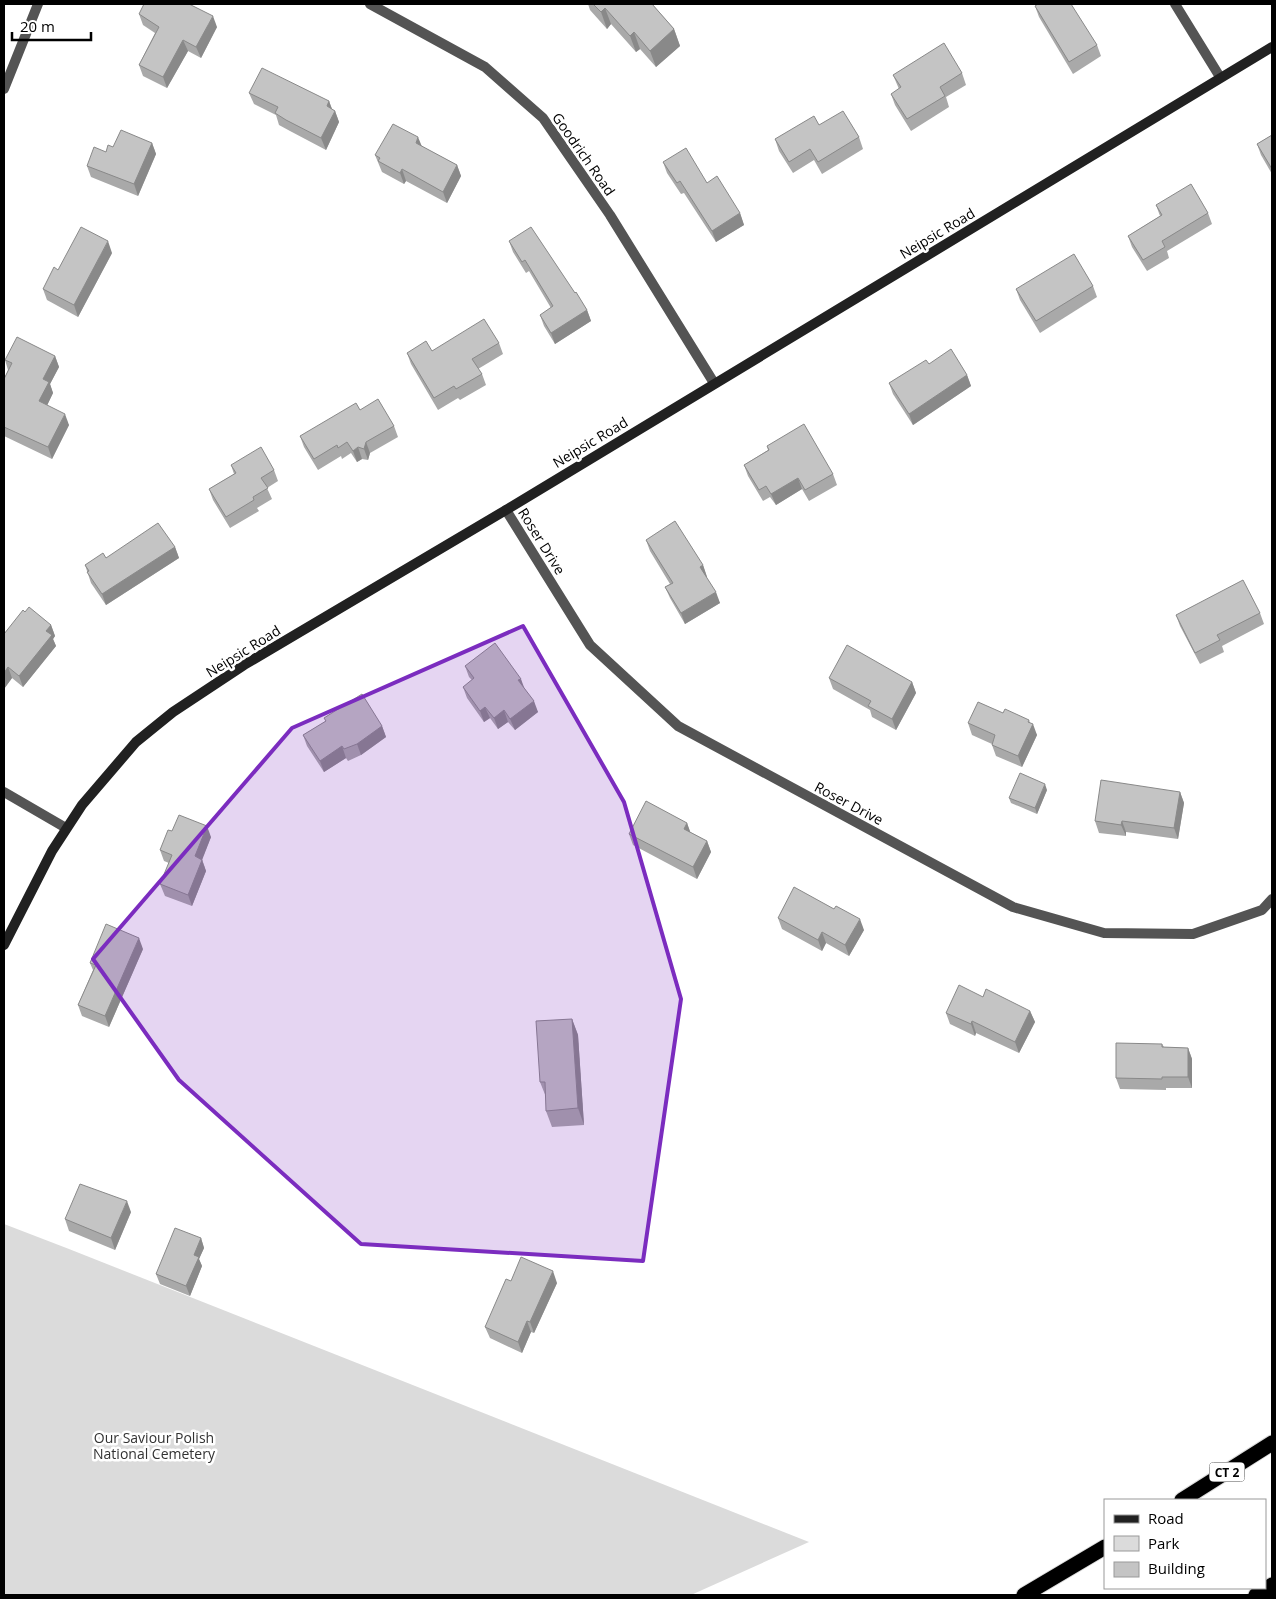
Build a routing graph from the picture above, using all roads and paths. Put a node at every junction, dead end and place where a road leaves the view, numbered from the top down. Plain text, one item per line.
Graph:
1 (38, 4) edge
2 (370, 4) edge
3 (1175, 4) edge
4 (1272, 47) edge
5 (1220, 78) junction
6 (4, 90) edge
7 (714, 383) junction
8 (506, 510) junction
9 (4, 792) edge
10 (66, 828) junction
11 (1272, 899) edge
12 (4, 946) edge
13 (1272, 1443) edge
14 (1184, 1499) edge
15 (1104, 1548) edge
16 (1024, 1595) edge

1 - 6 street
2 - 7 street, Goodrich Road
3 - 5 street
4 - 5 street, Neipsic Road
5 - 7 street, Neipsic Road
7 - 8 street, Neipsic Road
8 - 10 street, Neipsic Road
8 - 11 street, Roser Drive
9 - 10 street
10 - 12 street, Neipsic Road
13 - 14 highway, CT 2
15 - 16 highway

